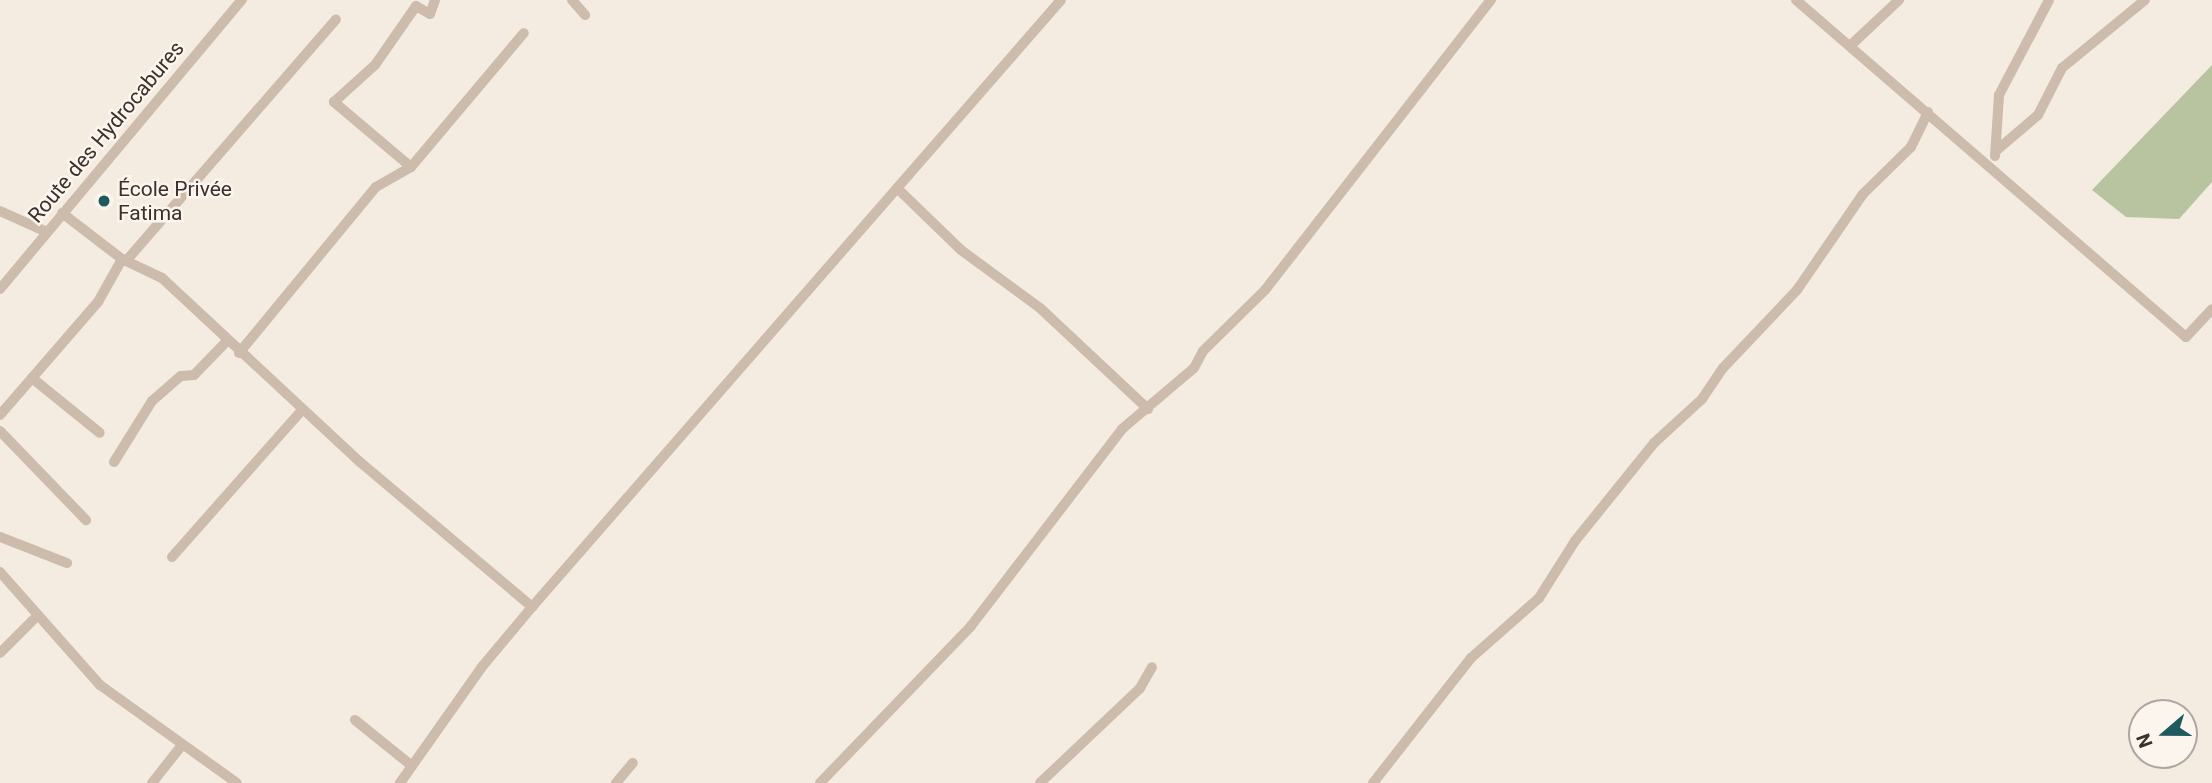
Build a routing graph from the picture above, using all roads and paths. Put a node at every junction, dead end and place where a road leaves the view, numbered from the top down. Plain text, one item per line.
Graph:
1 (242, 0) edge
2 (435, 0) edge
3 (572, 0) edge
4 (1061, 0) edge
5 (1491, 0) edge
6 (1796, 0) edge
7 (1899, 0) edge
8 (2049, 0) edge
9 (2145, 0) edge
10 (585, 15) dead end
11 (336, 19) dead end
12 (524, 33) dead end
13 (1851, 45) junction
14 (1928, 112) junction
15 (1997, 150) junction
16 (1993, 166) junction
17 (411, 167) junction
18 (897, 188) junction
19 (0, 211) edge
20 (62, 213) junction
21 (47, 232) junction
22 (124, 260) junction
23 (0, 289) edge
24 (2212, 309) edge
25 (227, 341) junction
26 (239, 353) junction
27 (32, 378) junction
28 (1148, 409) junction
29 (302, 410) junction
30 (0, 415) edge
31 (0, 431) edge
32 (100, 433) dead end
33 (114, 462) dead end
34 (86, 520) dead end
35 (0, 537) edge
36 (172, 557) dead end
37 (67, 563) dead end
38 (0, 572) edge
39 (532, 607) junction
40 (37, 616) junction
41 (0, 653) edge
42 (1152, 667) dead end
43 (355, 720) dead end
44 (182, 745) junction
45 (633, 763) dead end
46 (412, 766) junction
47 (152, 783) edge
48 (237, 783) edge
49 (400, 783) edge
50 (617, 783) edge
51 (820, 783) edge
52 (1040, 783) edge
53 (1373, 783) edge

1 - 20 street, Route des Hydrocabures
2 - 17 street
3 - 10 street
4 - 18 street
5 - 28 street
6 - 13 street
7 - 13 street
8 - 15 street
9 - 15 street
11 - 22 street
12 - 17 street
13 - 14 street
14 - 16 street
14 - 53 street
15 - 16 street
16 - 24 street
17 - 26 street
18 - 28 street
18 - 39 street
19 - 21 street
20 - 21 street, Route des Hydrocabures
20 - 22 street
21 - 23 street, Route des Hydrocabures
22 - 25 street
22 - 27 street
25 - 26 street
25 - 33 street
26 - 29 street
27 - 30 street
27 - 32 street
28 - 51 street
29 - 36 street
29 - 39 street
31 - 34 street
35 - 37 street
38 - 40 street
39 - 46 street
40 - 41 street
40 - 44 street
42 - 52 street
43 - 46 street
44 - 47 street
44 - 48 street
45 - 50 street
46 - 49 street

